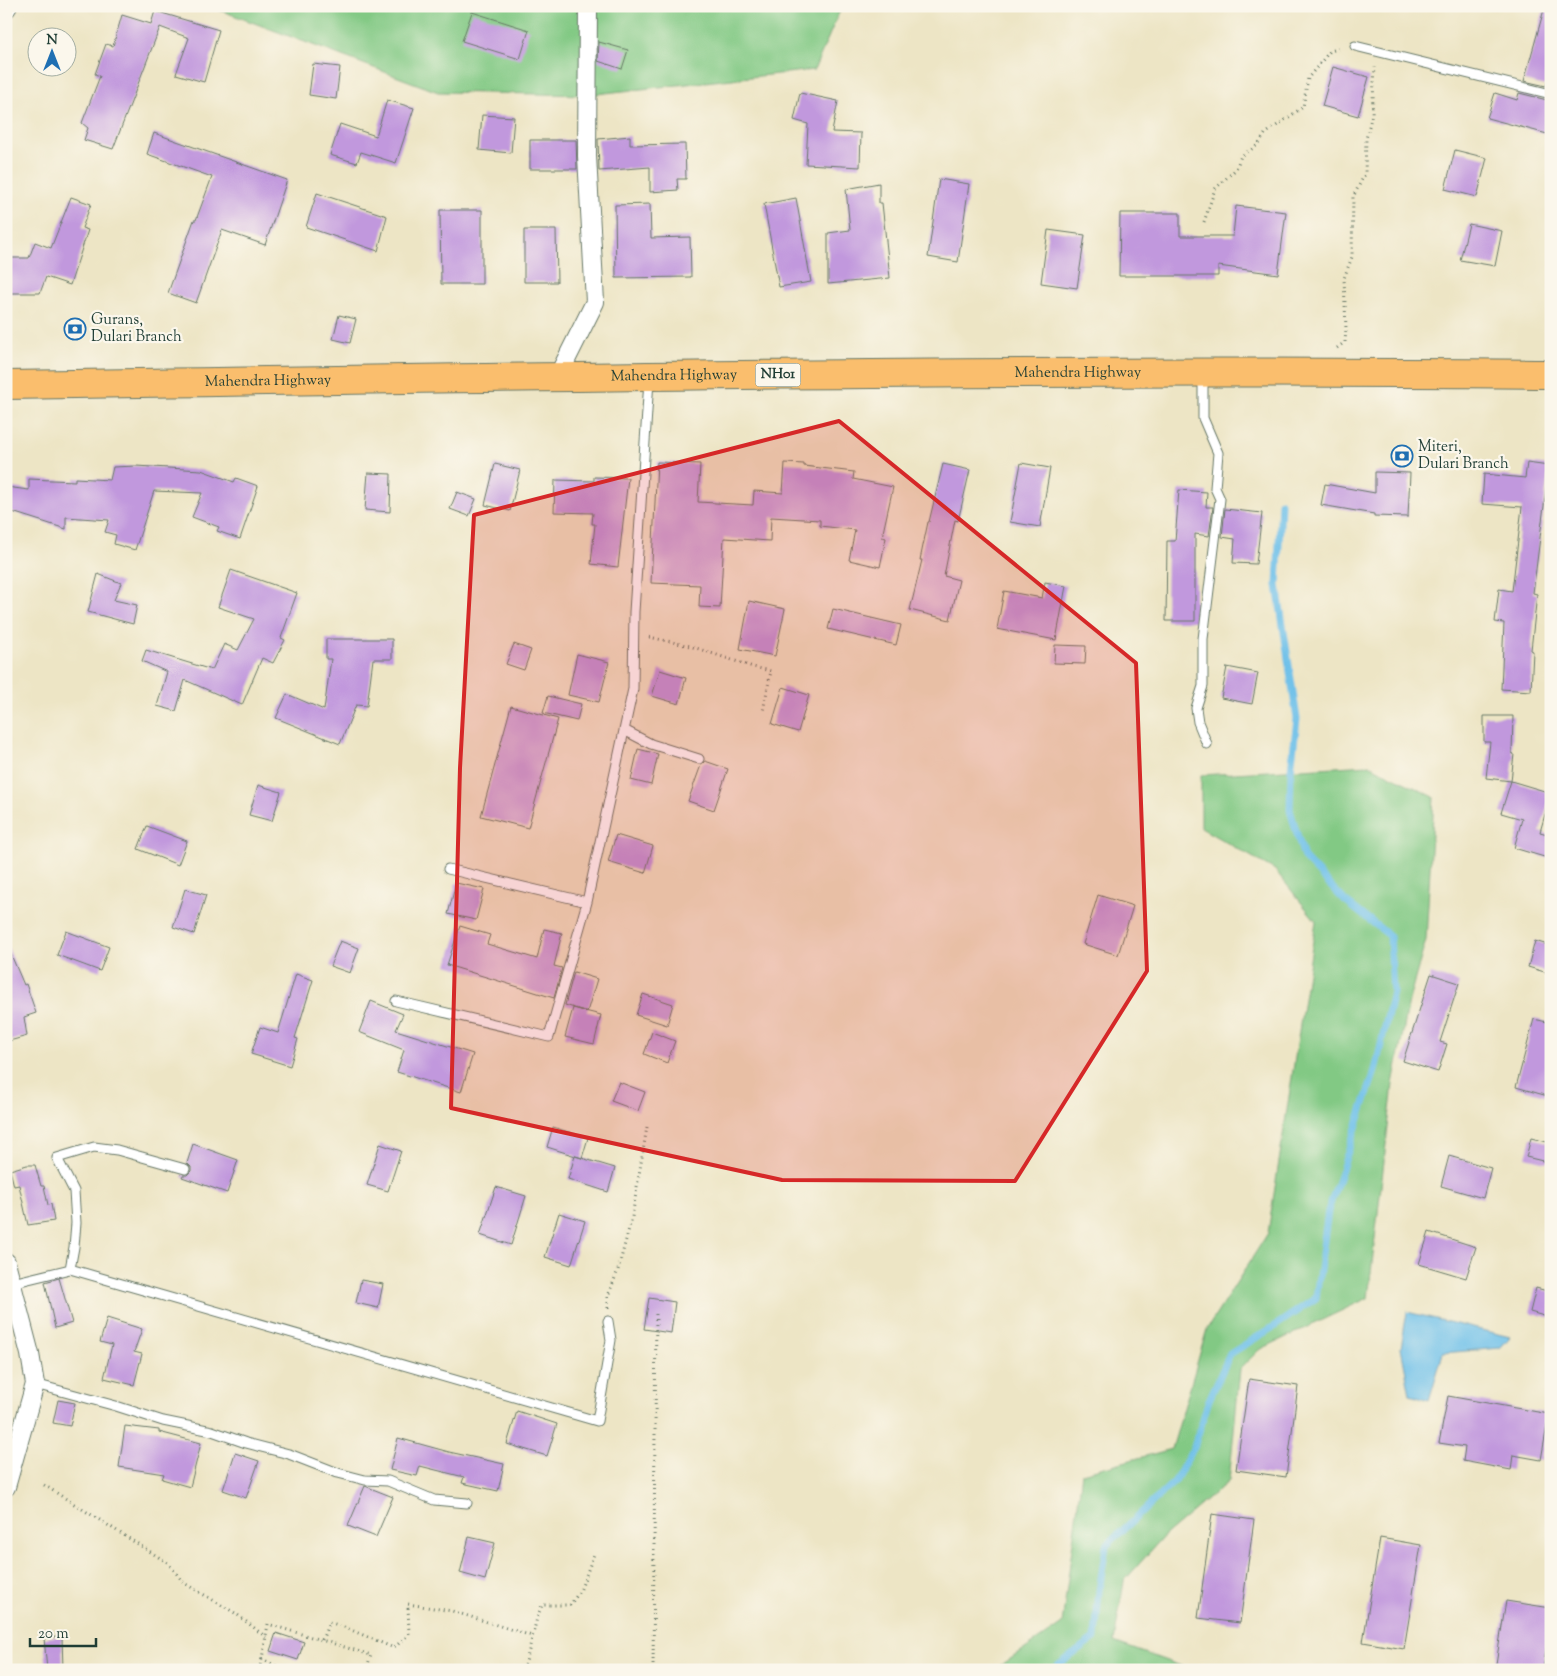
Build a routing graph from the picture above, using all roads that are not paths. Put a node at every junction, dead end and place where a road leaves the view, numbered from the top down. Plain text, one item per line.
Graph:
1 (588, 6) edge
2 (1355, 46) road end
3 (1551, 94) edge
4 (1203, 373) junction
5 (1551, 374) edge
6 (650, 376) junction
7 (557, 378) junction
8 (6, 385) edge
9 (624, 730) junction
10 (1207, 744) dead end
11 (699, 759) dead end
12 (448, 869) dead end
13 (587, 902) junction
14 (396, 1001) dead end
15 (185, 1169) dead end
16 (6, 1262) edge
17 (70, 1269) junction
18 (12, 1283) junction
19 (608, 1321) road end
20 (35, 1384) junction
21 (6, 1486) edge
22 (467, 1503) dead end

1 - 7 street
2 - 3 lane
4 - 5 highway, Mahendra Highway / NH01
4 - 6 highway, Mahendra Highway / NH01
4 - 10 lane
6 - 7 highway, Mahendra Highway / NH01
6 - 9 lane
7 - 8 highway, Mahendra Highway / NH01
9 - 11 lane
9 - 13 lane
12 - 13 lane
13 - 14 lane
15 - 17 lane
16 - 18 street
17 - 18 lane
17 - 19 lane
18 - 20 street
20 - 21 street
20 - 22 lane

